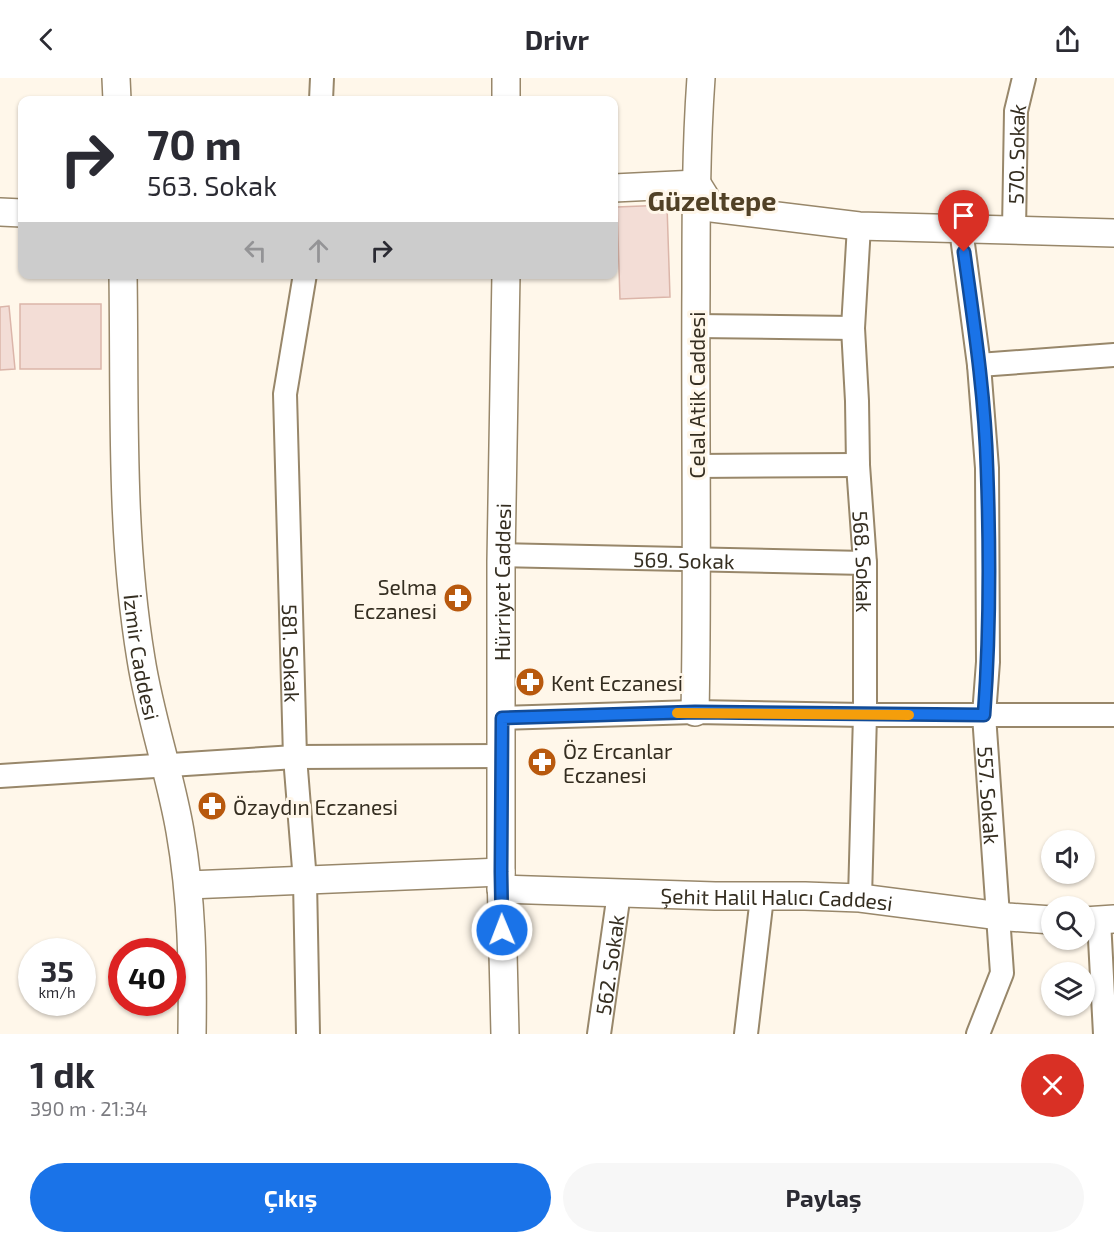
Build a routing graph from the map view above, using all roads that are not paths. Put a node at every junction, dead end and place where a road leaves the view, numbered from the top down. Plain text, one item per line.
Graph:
1 (116, 78) edge
2 (322, 78) edge
3 (506, 78) edge
4 (701, 78) edge
5 (1024, 78) edge
6 (117, 96) edge
7 (321, 96) edge
8 (506, 96) edge
9 (697, 184) junction
10 (618, 188) edge
11 (0, 212) edge
12 (18, 213) edge
13 (859, 226) junction
14 (961, 229) junction
15 (1014, 230) junction
16 (1114, 233) edge
17 (123, 279) edge
18 (304, 279) edge
19 (506, 279) edge
20 (696, 327) junction
21 (853, 328) junction
22 (1114, 355) edge
23 (979, 365) junction
24 (858, 465) junction
25 (695, 466) junction
26 (502, 555) junction
27 (698, 558) junction
28 (865, 563) junction
29 (695, 712) junction
30 (865, 715) junction
31 (984, 715) junction
32 (1114, 715) edge
33 (502, 718) junction
34 (501, 756) junction
35 (294, 757) junction
36 (165, 765) junction
37 (0, 776) edge
38 (501, 880) junction
39 (305, 882) junction
40 (188, 885) junction
41 (619, 893) junction
42 (762, 897) junction
43 (860, 898) junction
44 (998, 916) junction
45 (1041, 919) edge
46 (1099, 920) edge
47 (749, 1033) edge
48 (192, 1034) edge
49 (308, 1034) edge
50 (505, 1034) edge
51 (599, 1034) edge
52 (978, 1034) edge
53 (1105, 1034) edge

1 - 6 street
2 - 7 street
3 - 8 street
4 - 9 street, Celal Atik Caddesi
5 - 15 street, 570. Sokak
9 - 10 street
9 - 13 street
9 - 20 street, Celal Atik Caddesi
11 - 12 street
13 - 14 street
13 - 21 street, 568. Sokak
14 - 15 street
14 - 23 street, 557. Sokak
15 - 16 street
17 - 36 street, İzmir Caddesi
18 - 35 street, 581. Sokak
19 - 26 street, Hürriyet Caddesi
20 - 21 street
20 - 25 street, Celal Atik Caddesi
21 - 24 street, 568. Sokak
22 - 23 street
23 - 31 street, 557. Sokak
24 - 25 street
24 - 28 street, 568. Sokak
25 - 27 street, Celal Atik Caddesi
26 - 27 street, 569. Sokak
26 - 33 street, Hürriyet Caddesi
27 - 28 street, 569. Sokak
27 - 29 street, Celal Atik Caddesi
28 - 30 street, 568. Sokak
29 - 30 street
29 - 33 street
30 - 31 street
30 - 43 street, 568. Sokak
31 - 32 street
31 - 44 street, 557. Sokak
33 - 34 street, Hürriyet Caddesi
34 - 35 street
34 - 38 street, Hürriyet Caddesi
35 - 36 street
35 - 39 street, 581. Sokak
36 - 37 street
36 - 40 street, İzmir Caddesi
38 - 39 street, Şehit Halil Halıcı Caddesi
38 - 41 street, Şehit Halil Halıcı Caddesi
38 - 50 street, Hürriyet Caddesi
39 - 40 street, Şehit Halil Halıcı Caddesi
39 - 49 street, 581. Sokak
40 - 48 street, İzmir Caddesi
41 - 42 street, Şehit Halil Halıcı Caddesi
41 - 51 street, 562. Sokak
42 - 43 street, Şehit Halil Halıcı Caddesi
42 - 47 street
43 - 44 street, Şehit Halil Halıcı Caddesi
44 - 45 street, Şehit Halil Halıcı Caddesi
44 - 52 street, 557. Sokak
46 - 53 street

